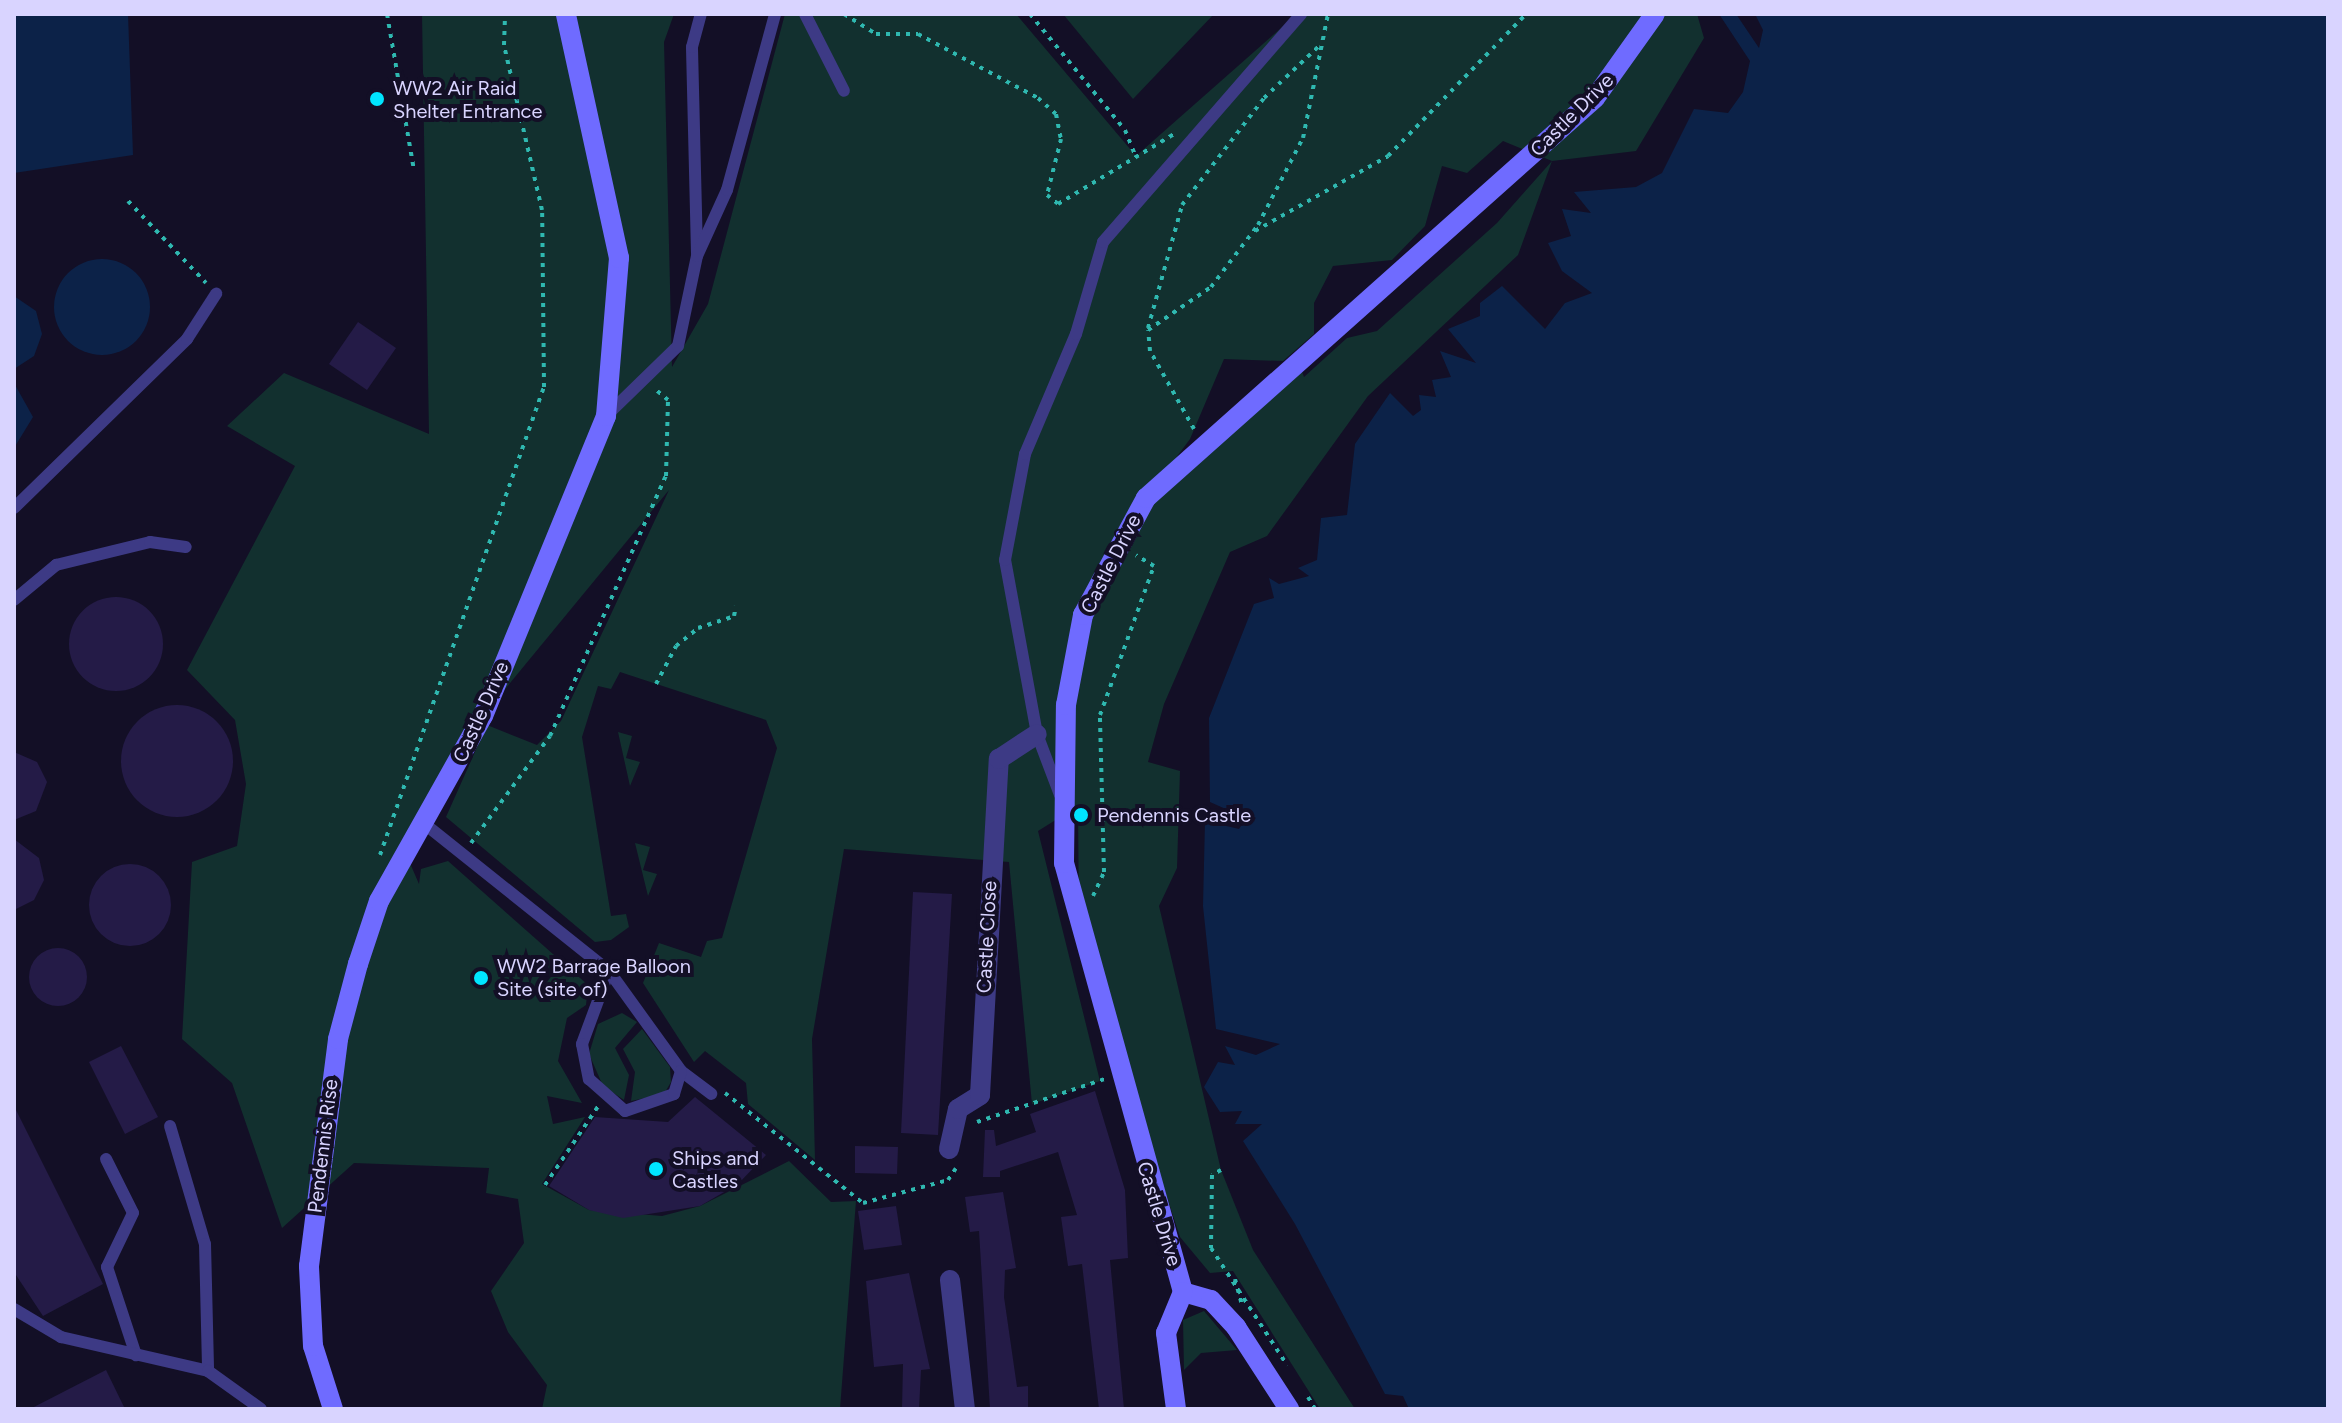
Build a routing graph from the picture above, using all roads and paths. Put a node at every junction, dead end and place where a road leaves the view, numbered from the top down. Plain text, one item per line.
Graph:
1 (387, 14) edge
2 (505, 14) edge
3 (566, 14) edge
4 (701, 14) edge
5 (775, 14) edge
6 (805, 14) edge
7 (844, 14) edge
8 (1030, 14) edge
9 (1301, 14) edge
10 (1328, 14) edge
11 (1526, 14) edge
12 (1655, 14) edge
13 (1321, 45) junction
14 (844, 91) dead end
15 (1211, 113) junction
16 (1136, 157) junction
17 (414, 171) dead end
18 (128, 201) dead end
19 (1253, 232) junction
20 (697, 256) junction
21 (216, 294) joint
22 (1148, 330) junction
23 (647, 381) junction
24 (606, 416) junction
25 (1204, 447) junction
26 (14, 508) edge
27 (1120, 545) junction
28 (186, 547) dead end
29 (14, 600) edge
30 (736, 606) dead end
31 (656, 684) dead end
32 (1037, 734) junction
33 (1063, 802) junction
34 (426, 825) junction
35 (465, 852) junction
36 (386, 888) junction
37 (1079, 927) junction
38 (609, 971) junction
39 (681, 1071) junction
40 (1118, 1075) junction
41 (711, 1094) joint
42 (605, 1096) junction
43 (170, 1126) dead end
44 (968, 1135) dead end
45 (954, 1154) joint
46 (106, 1159) dead end
47 (1221, 1170) dead end
48 (545, 1185) dead end
49 (950, 1280) dead end
50 (1183, 1292) junction
51 (14, 1309) edge
52 (136, 1355) junction
53 (1287, 1365) dead end
54 (208, 1371) junction
55 (261, 1409) edge
56 (333, 1409) edge
57 (965, 1409) edge
58 (1176, 1409) edge
59 (1289, 1409) edge

1 - 17 path
2 - 36 path
3 - 24 street, Castle Drive
4 - 20 lane
5 - 20 lane
6 - 14 lane
7 - 16 path
8 - 16 path
9 - 15 lane
10 - 13 path
11 - 19 path
12 - 25 street, Castle Drive
13 - 19 path
13 - 22 path
15 - 16 path
15 - 32 lane
18 - 21 path
19 - 22 path
20 - 23 lane
21 - 26 lane
22 - 25 path
23 - 24 lane
23 - 35 path
24 - 34 street, Castle Drive
25 - 27 street, Castle Drive
27 - 33 street, Castle Drive
27 - 37 path
28 - 29 lane
30 - 31 path
32 - 33 lane
32 - 45 street, Castle Close
33 - 37 street, Castle Drive
34 - 35 lane
34 - 36 street, Castle Drive
35 - 38 lane
36 - 56 street, Pendennis Rise
37 - 40 street, Castle Drive
38 - 39 lane
38 - 42 lane
39 - 41 lane
39 - 42 lane
40 - 44 path
40 - 50 street, Castle Drive
41 - 45 path
42 - 48 path
43 - 54 lane
46 - 52 lane
47 - 53 path
49 - 57 street
50 - 58 street, Castle Drive
50 - 59 street
51 - 52 lane
52 - 54 lane
54 - 55 lane

